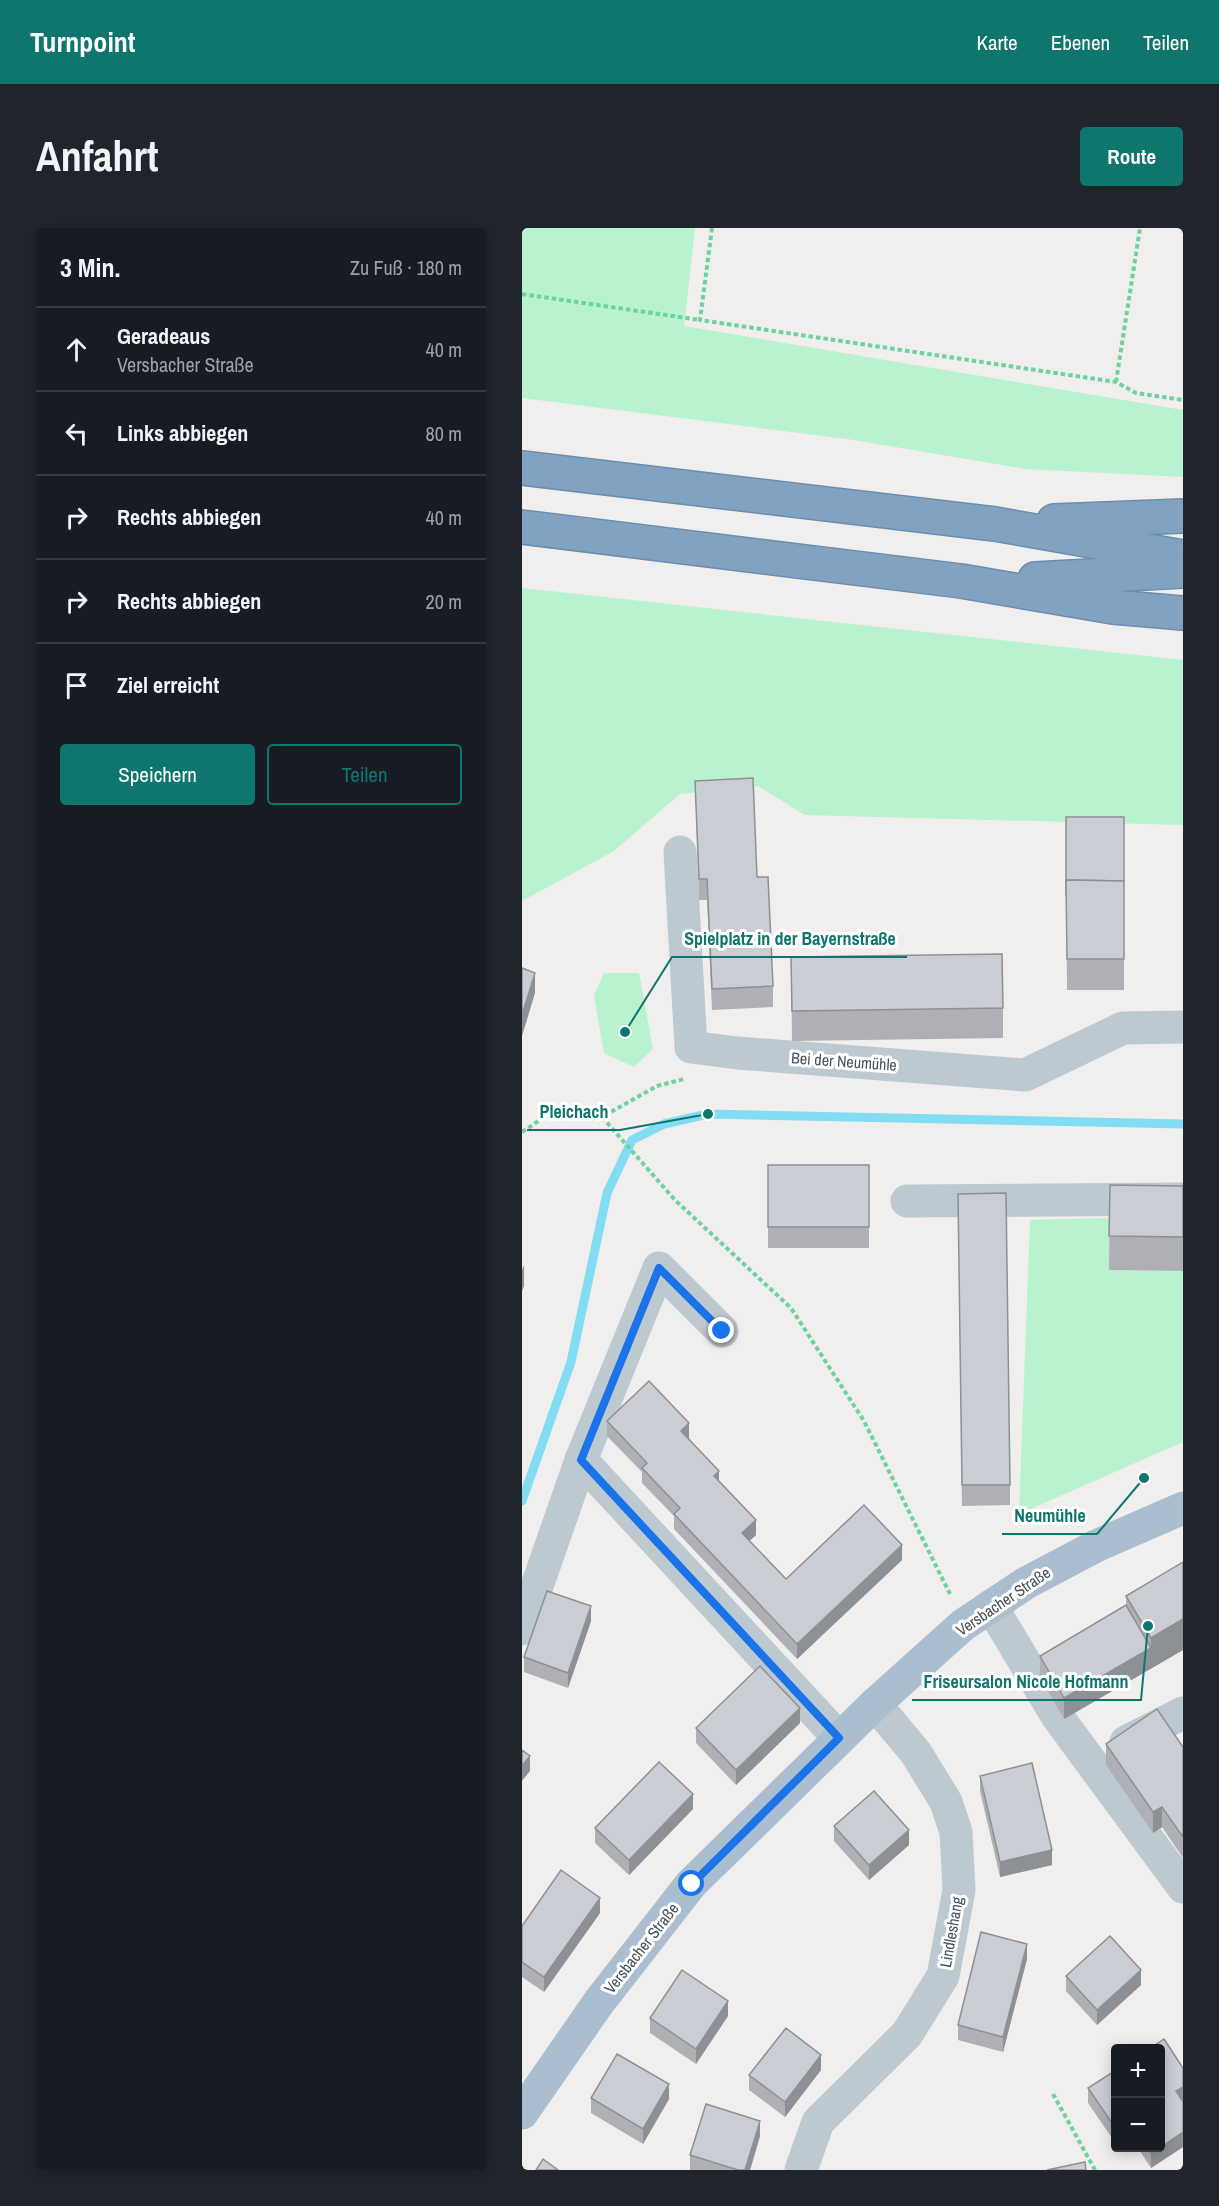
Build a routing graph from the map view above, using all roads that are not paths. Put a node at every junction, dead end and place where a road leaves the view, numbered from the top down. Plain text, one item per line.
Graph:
1 (522, 468) edge
2 (1183, 516) edge
3 (995, 524) junction
4 (522, 527) edge
5 (1183, 557) edge
6 (1183, 571) edge
7 (961, 581) junction
8 (1183, 613) edge
9 (680, 852) dead end
10 (1183, 1028) edge
11 (1183, 1199) edge
12 (907, 1202) dead end
13 (722, 1331) dead end
14 (581, 1460) junction
15 (1183, 1508) edge
16 (991, 1606) junction
17 (522, 1629) edge
18 (875, 1704) junction
19 (1183, 1713) edge
20 (839, 1738) junction
21 (1090, 1760) junction
22 (1183, 1887) edge
23 (522, 2113) edge
24 (801, 2170) edge

1 - 3 highway
2 - 3 highway
3 - 5 highway
4 - 7 highway
6 - 7 highway
7 - 8 highway
9 - 10 street, Bei der Neumühle
11 - 12 street
13 - 14 street
14 - 17 street
14 - 20 street
15 - 16 main road, Versbacher Straße
16 - 18 main road, Versbacher Straße
16 - 21 street
18 - 20 main road, Versbacher Straße
18 - 24 street, Lindleshang
19 - 21 street
20 - 23 main road, Versbacher Straße
21 - 22 street

